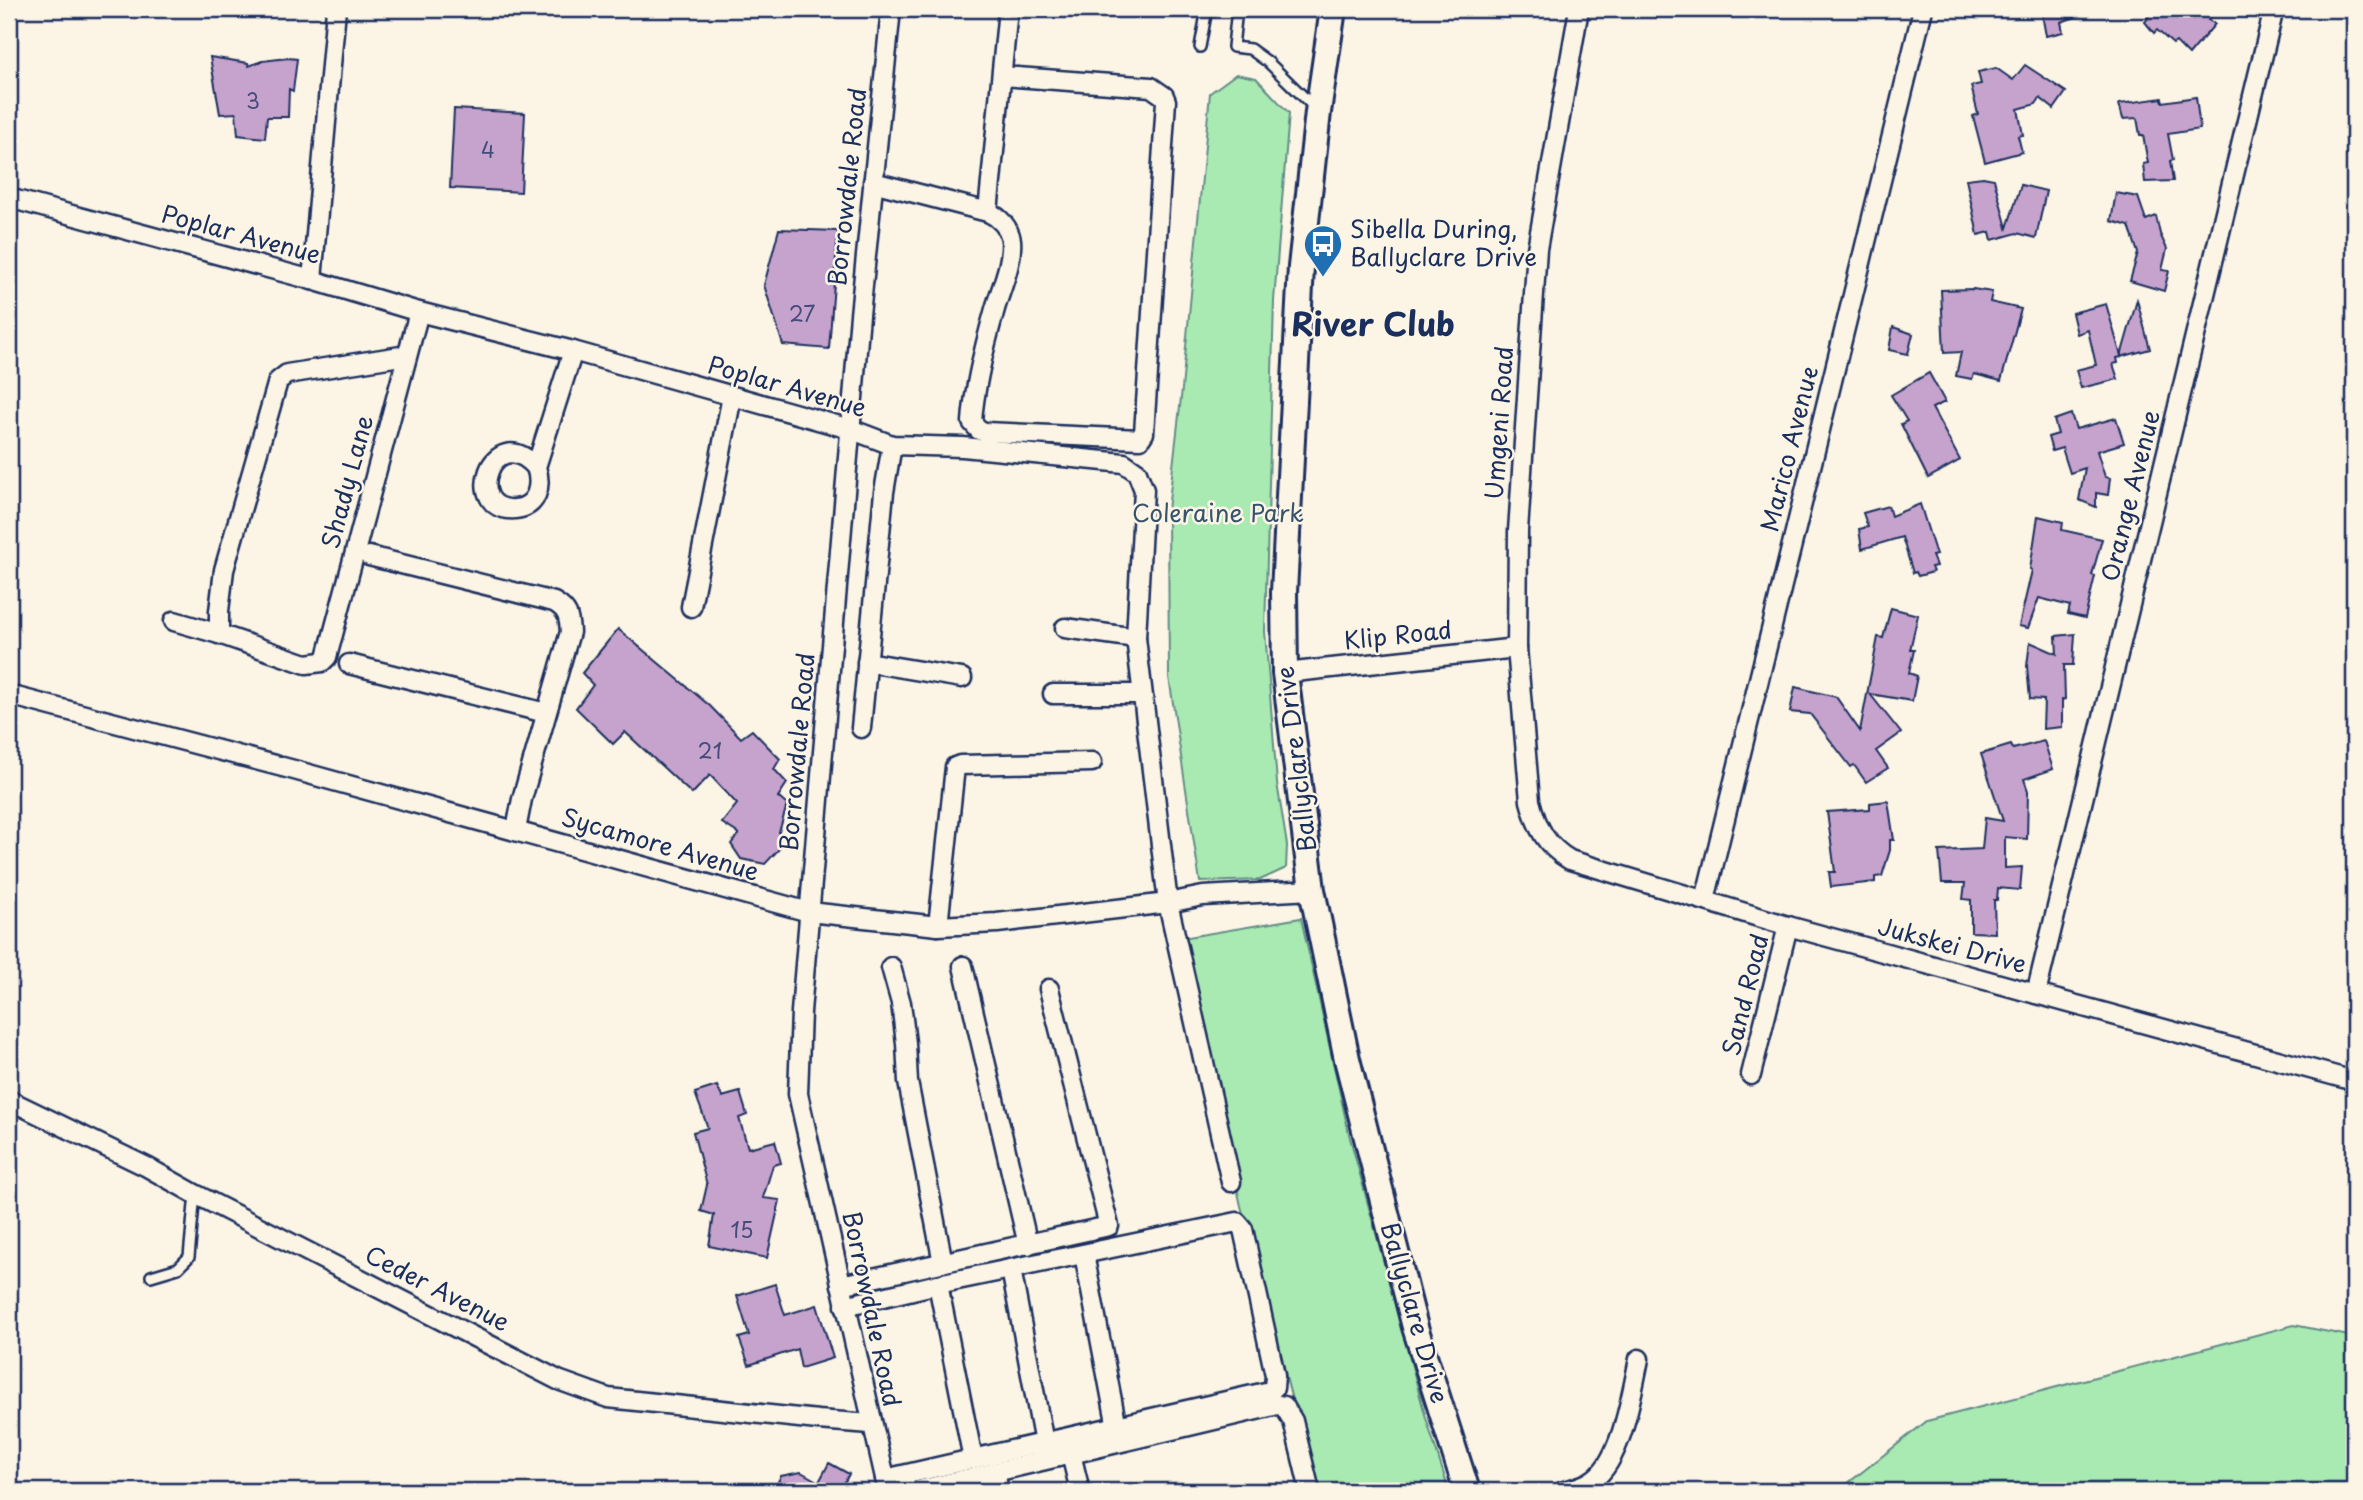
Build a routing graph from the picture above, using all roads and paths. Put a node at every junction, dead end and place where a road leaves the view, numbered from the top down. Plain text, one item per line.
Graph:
1 (336, 9) edge
2 (891, 9) edge
3 (1008, 9) edge
4 (1207, 9) edge
5 (1237, 9) edge
6 (1333, 9) edge
7 (1579, 9) edge
8 (1923, 9) edge
9 (2274, 9) edge
10 (1200, 47) dead end
11 (1003, 76) junction
12 (1318, 112) junction
13 (873, 181) junction
14 (9, 198) edge
15 (988, 212) junction
16 (312, 280) junction
17 (418, 312) junction
18 (573, 351) junction
19 (407, 355) junction
20 (733, 396) junction
21 (850, 429) junction
22 (892, 445) junction
23 (536, 467) dead end
24 (369, 556) dead end
25 (691, 607) dead end
26 (174, 621) dead end
27 (1065, 628) dead end
28 (219, 634) junction
29 (1136, 638) junction
30 (1517, 648) junction
31 (867, 662) junction
32 (349, 663) dead end
33 (1284, 673) junction
34 (962, 678) dead end
35 (1053, 694) dead end
36 (9, 695) edge
37 (1142, 695) junction
38 (546, 713) junction
39 (860, 727) dead end
40 (1092, 762) dead end
41 (516, 830) junction
42 (1545, 840) joint
43 (1312, 890) junction
44 (1705, 900) junction
45 (1168, 903) junction
46 (809, 912) junction
47 (939, 926) junction
48 (1788, 926) junction
49 (963, 966) dead end
50 (891, 967) dead end
51 (1049, 989) dead end
52 (2036, 994) junction
53 (1752, 1075) dead end
54 (2354, 1081) edge
55 (9, 1100) edge
56 (1231, 1182) dead end
57 (195, 1194) junction
58 (1028, 1245) junction
59 (1084, 1254) junction
60 (943, 1263) junction
61 (1011, 1269) junction
62 (151, 1276) dead end
63 (938, 1284) junction
64 (841, 1285) junction
65 (845, 1306) junction
66 (1639, 1359) dead end
67 (871, 1424) junction
68 (1116, 1427) junction
69 (1044, 1443) junction
70 (1071, 1454) junction
71 (973, 1459) junction
72 (995, 1472) junction
73 (886, 1485) edge
74 (915, 1491) edge
75 (999, 1491) edge
76 (1080, 1491) edge
77 (1310, 1491) edge
78 (1466, 1491) edge
79 (1564, 1491) edge

1 - 16 street
2 - 13 street, Borrowdale Road
3 - 11 street
4 - 10 lane
5 - 12 lane
6 - 12 street, Ballyclare Drive
7 - 30 street, Umgeni Road
8 - 44 street, Marico Avenue
9 - 52 street, Orange Avenue
11 - 15 street
11 - 15 street
12 - 33 street, Ballyclare Drive
13 - 15 street
13 - 21 street, Borrowdale Road
14 - 16 street, Poplar Avenue
16 - 17 street, Poplar Avenue
17 - 18 street, Poplar Avenue
17 - 19 street, Shady Lane
18 - 20 street, Poplar Avenue
18 - 23 street
19 - 28 street
19 - 28 street, Shady Lane
20 - 21 street, Poplar Avenue
20 - 25 street
21 - 22 street, Poplar Avenue
21 - 46 street, Borrowdale Road
22 - 29 street, Poplar Avenue
22 - 31 street
24 - 38 street
26 - 28 street
27 - 29 street
29 - 37 street, Poplar Avenue
30 - 33 street, Klip Road
30 - 42 street, Umgeni Road
31 - 34 street
31 - 39 street
32 - 38 street
33 - 43 street, Ballyclare Drive
35 - 37 street
36 - 41 street, Sycamore Avenue
37 - 45 street, Poplar Avenue
38 - 41 street
40 - 47 street
41 - 46 street, Sycamore Avenue
42 - 44 street, Jukskei Drive
43 - 45 street, Sycamore Avenue
43 - 78 street, Ballyclare Drive
44 - 48 street, Jukskei Drive
45 - 47 street, Sycamore Avenue
45 - 56 street, Poplar Avenue
46 - 47 street, Sycamore Avenue
46 - 64 street, Borrowdale Road
48 - 52 street, Jukskei Drive
48 - 53 street, Sand Road
49 - 58 street
50 - 60 street
51 - 58 street
52 - 54 street, Jukskei Drive
55 - 57 street, Ceder Avenue
57 - 62 lane
57 - 67 street, Ceder Avenue
58 - 60 street
59 - 61 street
59 - 68 street
59 - 68 street
60 - 64 street
61 - 63 street
61 - 69 street
63 - 65 street
63 - 71 street
64 - 65 street, Borrowdale Road
65 - 67 street, Borrowdale Road
66 - 79 street
67 - 73 street, Borrowdale Road
68 - 69 street
69 - 71 street
70 - 72 street
70 - 76 street
70 - 77 street
71 - 73 street
72 - 74 street
72 - 75 street

